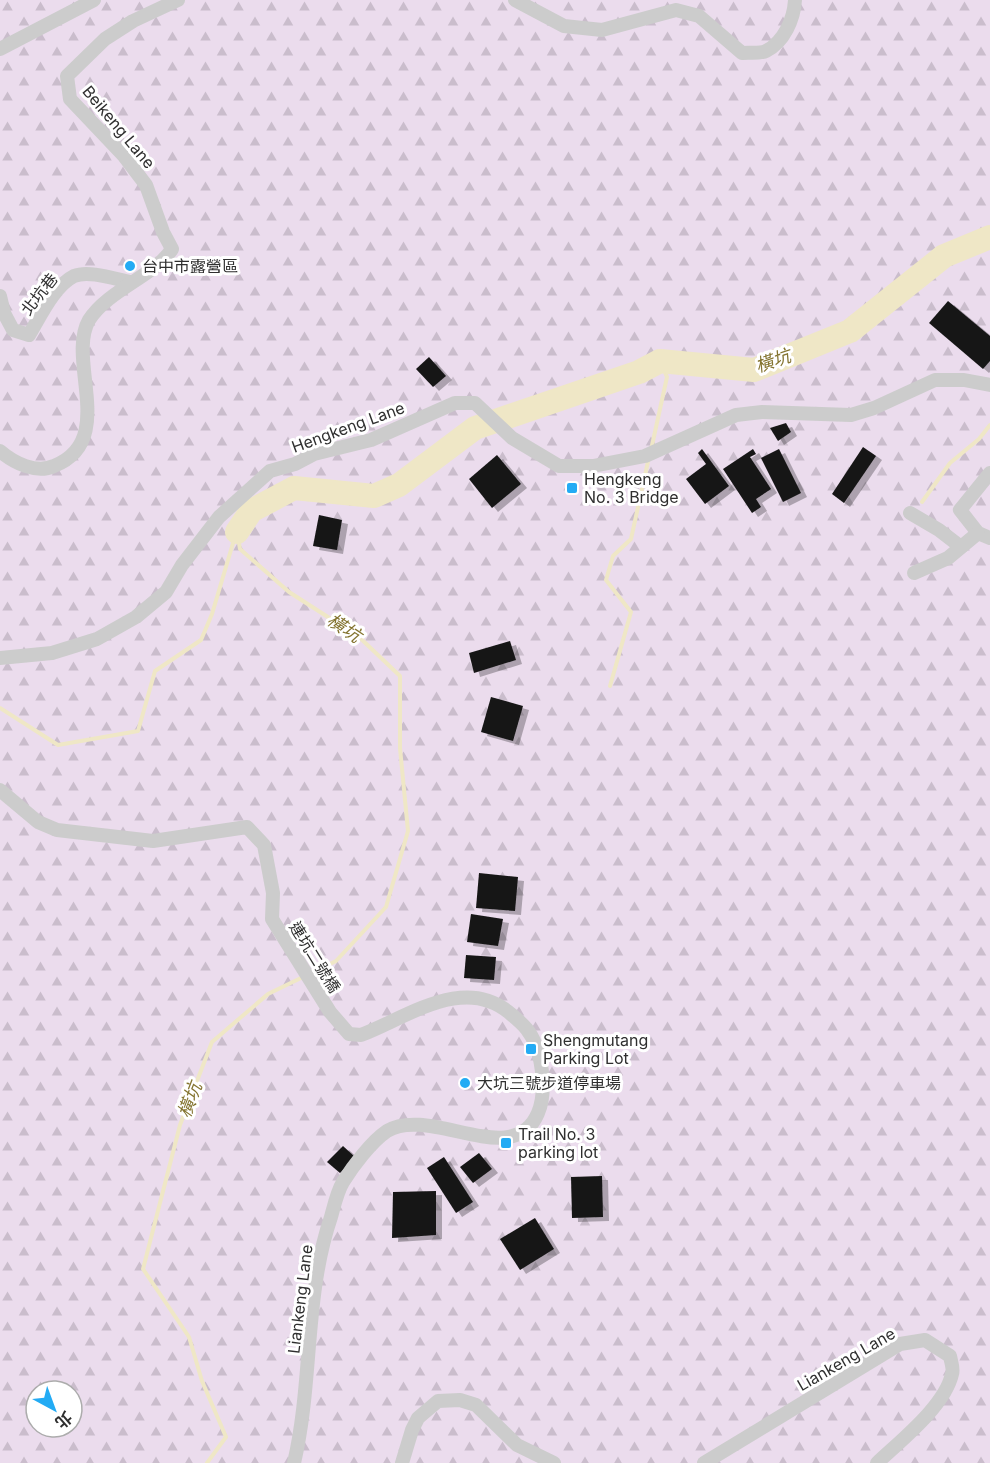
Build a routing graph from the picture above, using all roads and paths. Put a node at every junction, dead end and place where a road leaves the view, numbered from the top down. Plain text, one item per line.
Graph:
1 (94, 0) edge
2 (178, 0) edge
3 (516, 0) edge
4 (795, 0) edge
5 (0, 49) edge
6 (130, 282) junction
7 (0, 297) edge
8 (990, 385) edge
9 (0, 451) edge
10 (990, 473) edge
11 (910, 513) dead end
12 (984, 536) edge
13 (961, 547) junction
14 (914, 573) dead end
15 (0, 658) edge
16 (2, 792) edge
17 (330, 1012) joint
18 (294, 1463) edge
19 (402, 1463) edge
20 (554, 1463) edge
21 (704, 1463) edge
22 (877, 1463) edge

1 - 5 street
2 - 6 street, Beikeng Lane
3 - 4 street
6 - 7 street, 北坑巷
6 - 9 street, Beikeng Lane
8 - 15 street, Hengkeng Lane
10 - 12 street
11 - 13 street
12 - 13 street
13 - 14 street
16 - 17 street, 連坑二號橋
17 - 18 street, Liankeng Lane
19 - 20 street
21 - 22 street, Liankeng Lane

